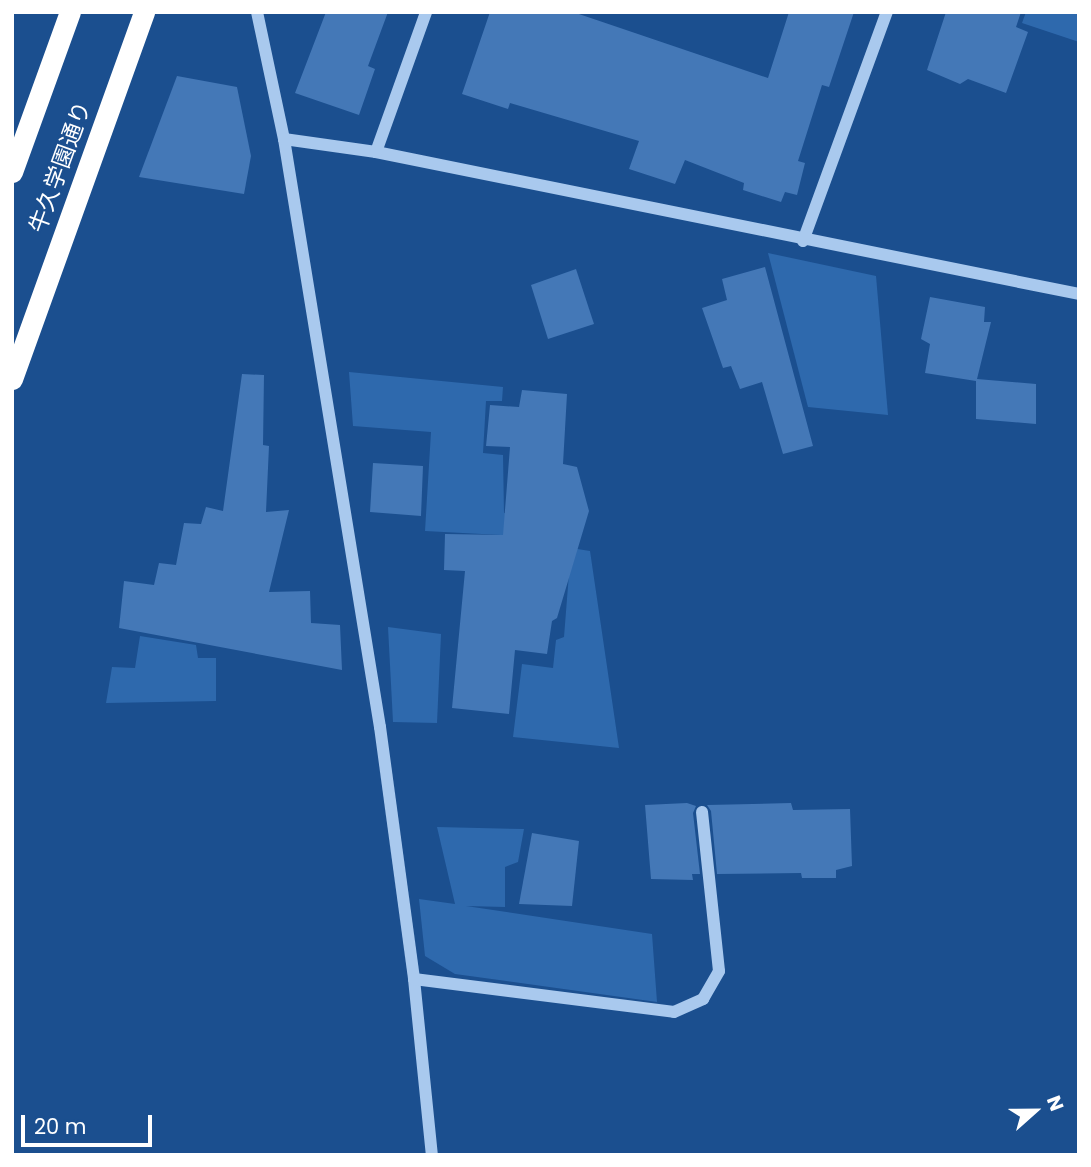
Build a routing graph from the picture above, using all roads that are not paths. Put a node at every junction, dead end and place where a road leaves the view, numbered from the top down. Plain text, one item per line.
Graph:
1 (70, 12) edge
2 (144, 12) edge
3 (257, 12) edge
4 (426, 12) edge
5 (887, 12) edge
6 (284, 139) junction
7 (376, 152) junction
8 (12, 172) edge
9 (803, 241) junction
10 (1079, 294) edge
11 (12, 379) edge
12 (702, 812) dead end
13 (414, 979) junction
14 (432, 1155) edge

1 - 8 highway, 牛久学園通り
2 - 11 highway, 牛久学園通り
3 - 6 street
4 - 7 street
5 - 9 street
6 - 7 street
6 - 13 street
7 - 9 street
9 - 10 street
12 - 13 street
13 - 14 street

